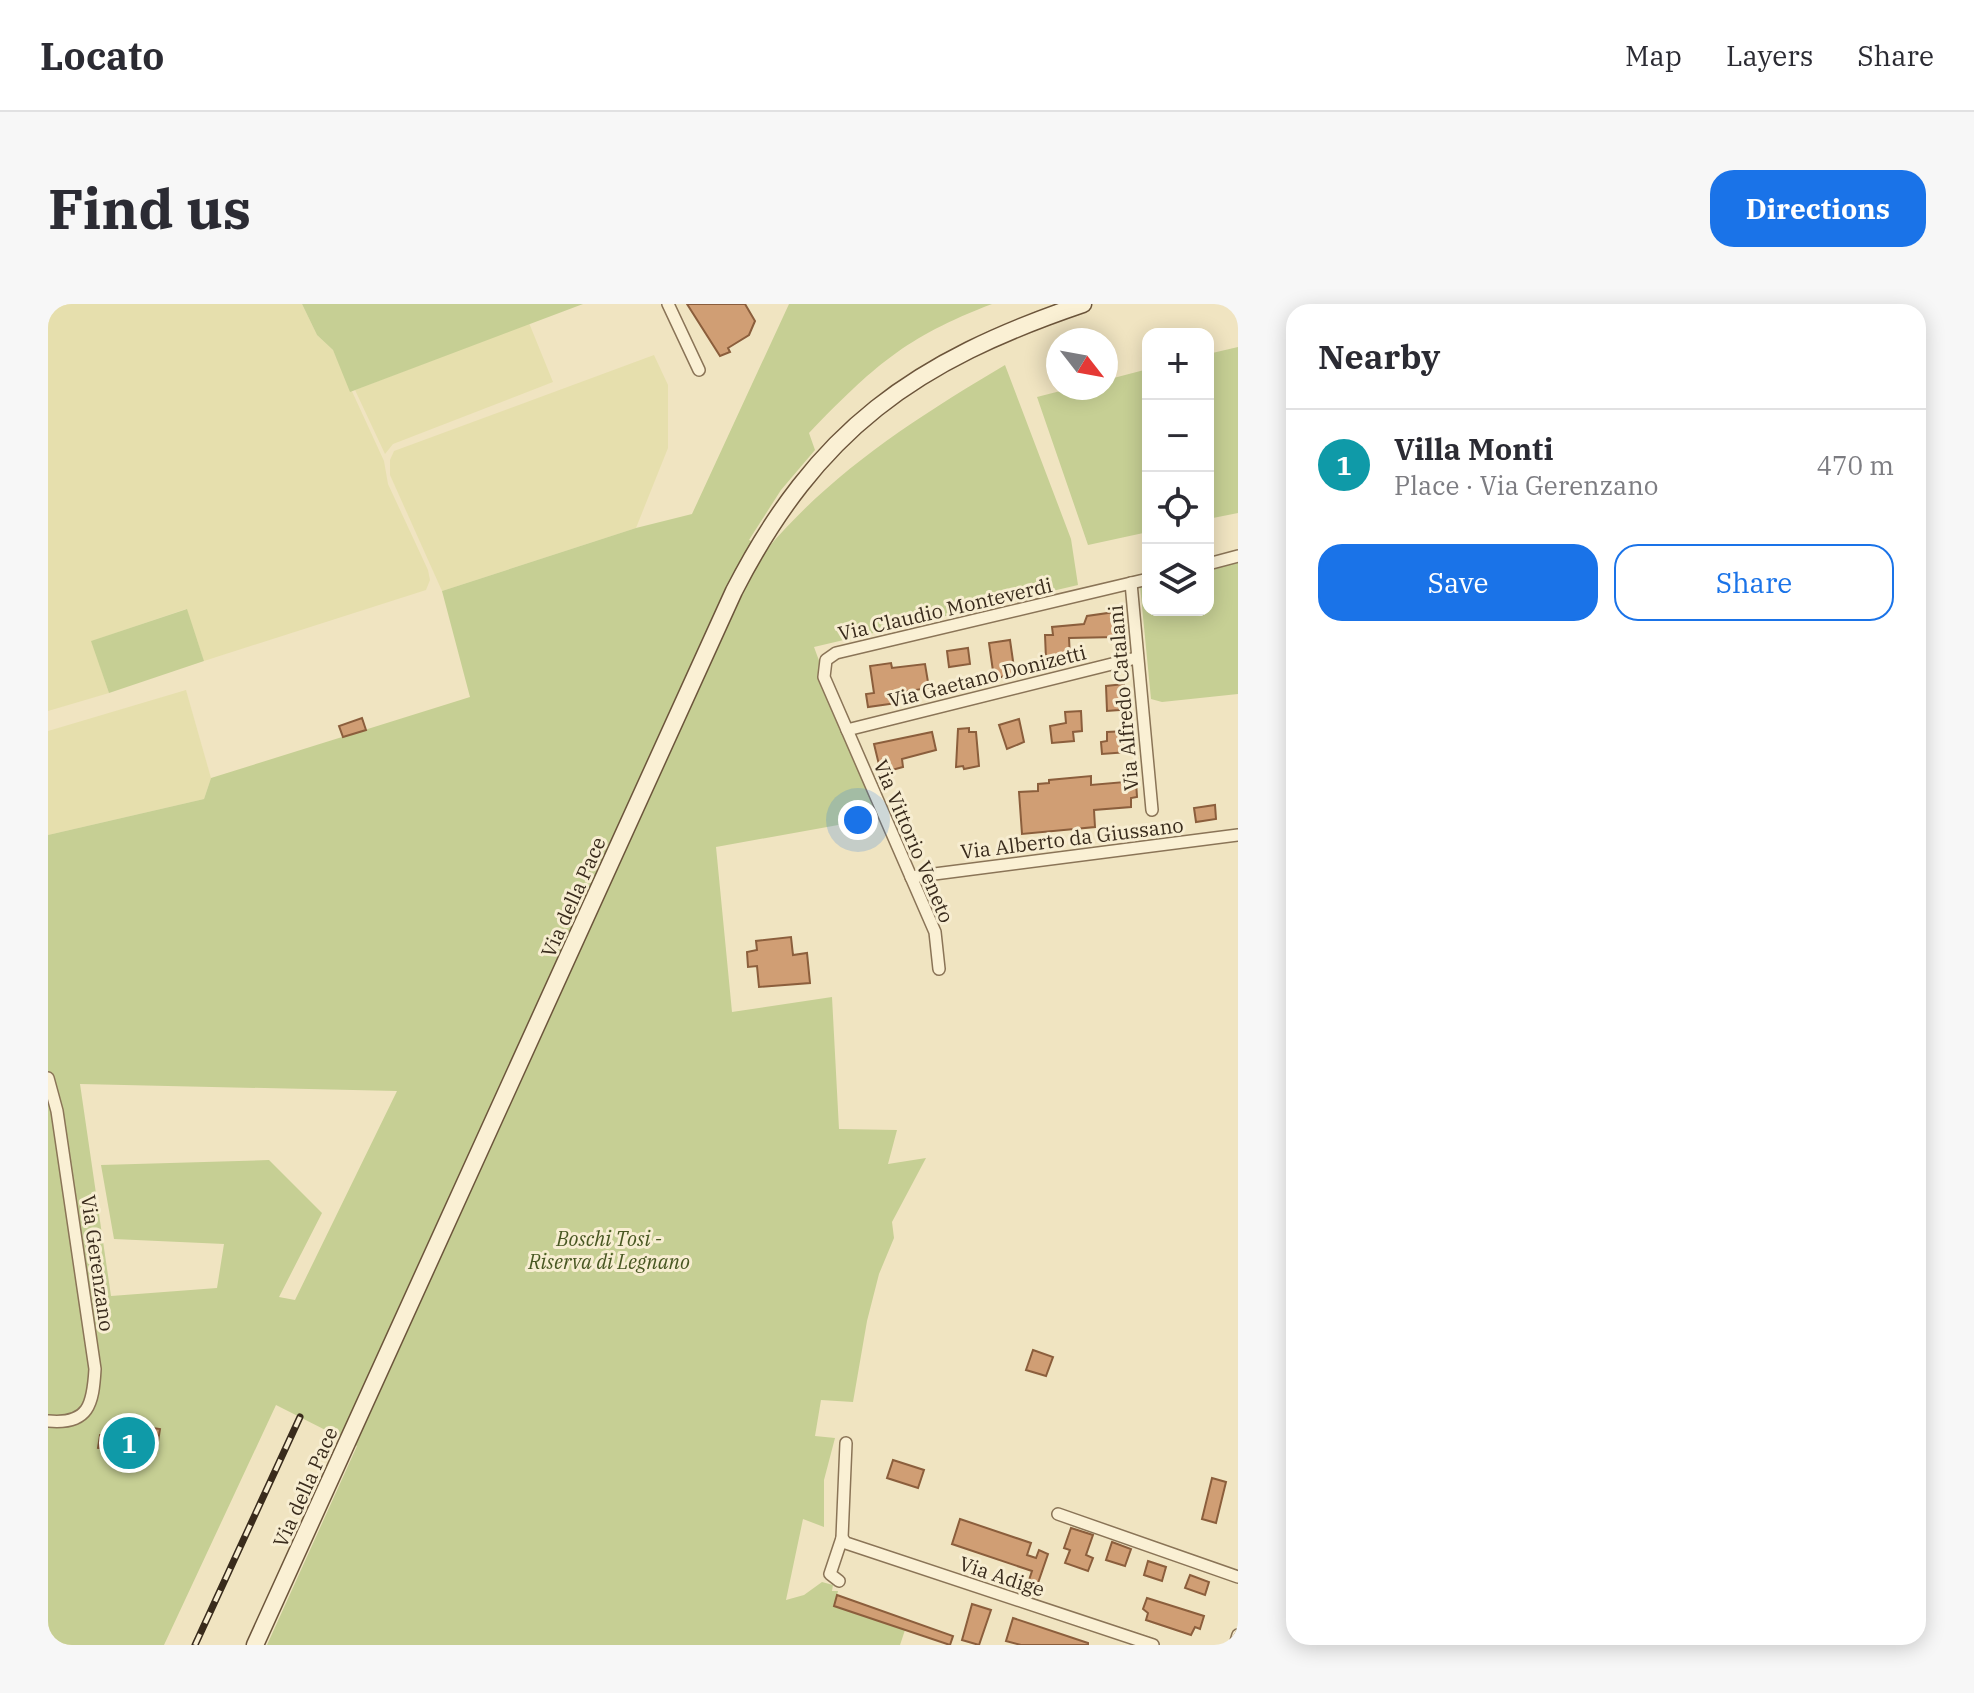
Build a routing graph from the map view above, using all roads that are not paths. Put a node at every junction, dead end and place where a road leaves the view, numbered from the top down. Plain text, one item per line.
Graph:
1 (668, 304) edge
2 (1083, 304) edge
3 (699, 370) dead end
4 (1238, 556) edge
5 (1214, 562) edge
6 (1142, 580) edge
7 (1131, 583) junction
8 (1136, 658) junction
9 (847, 730) junction
10 (1152, 810) dead end
11 (1238, 835) edge
12 (911, 877) junction
13 (939, 969) dead end
14 (48, 1078) edge
15 (48, 1421) edge
16 (846, 1443) dead end
17 (1058, 1514) dead end
18 (842, 1538) junction
19 (1238, 1577) edge
20 (839, 1581) dead end
21 (1238, 1635) edge
22 (255, 1645) edge
23 (1153, 1645) edge
24 (1235, 1645) edge

1 - 3 street
2 - 22 main road, Via della Pace
4 - 5 street
6 - 7 street, Via Claudio Monteverdi
7 - 8 street, Via Alfredo Catalani
7 - 9 street, Via Claudio Monteverdi
8 - 9 street, Via Gaetano Donizetti
8 - 10 street, Via Alfredo Catalani
9 - 12 street, Via Vittorio Veneto
11 - 12 street, Via Alberto da Giussano
12 - 13 street, Via Vittorio Veneto
14 - 15 street, Via Gerenzano
16 - 18 street
17 - 19 street
18 - 20 street
18 - 23 street, Via Adige
21 - 24 street

